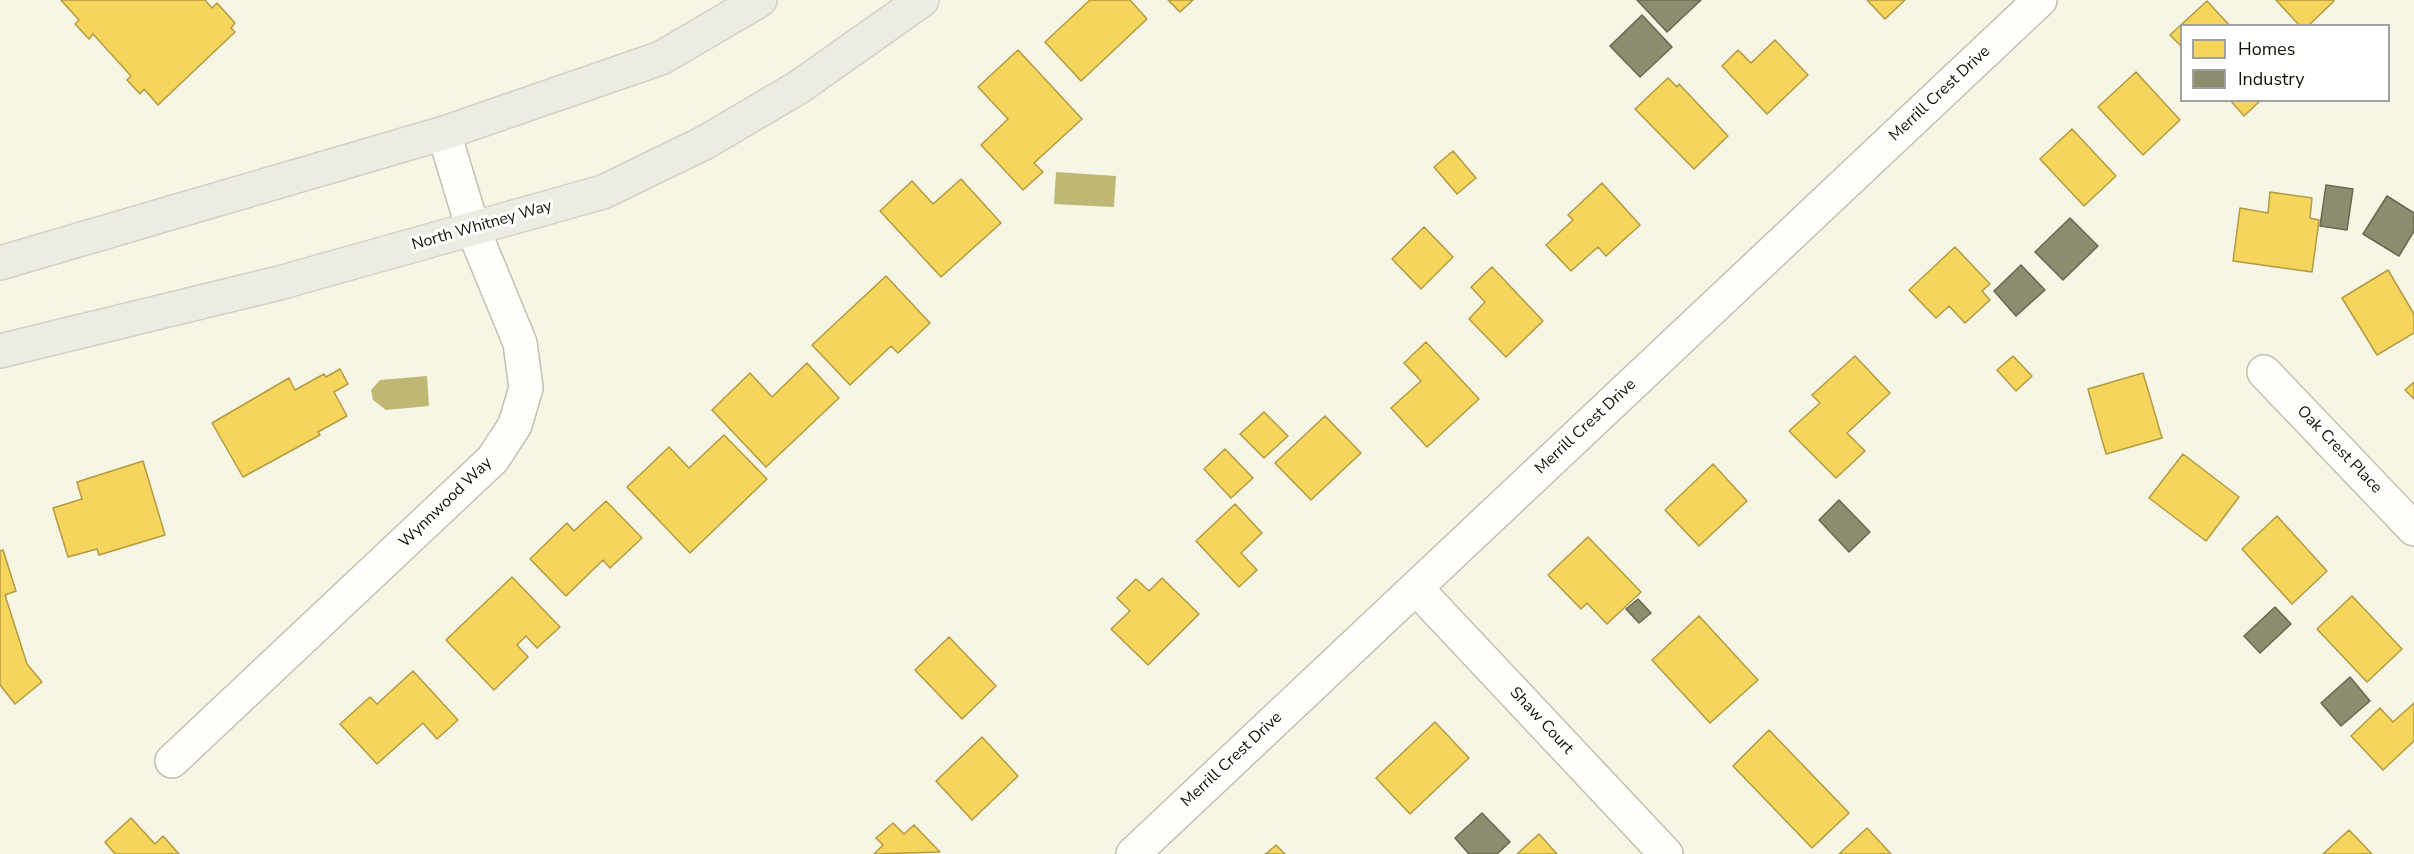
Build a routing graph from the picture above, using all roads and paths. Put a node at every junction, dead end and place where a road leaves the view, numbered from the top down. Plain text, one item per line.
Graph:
1 (760, 0) edge
2 (921, 0) edge
3 (2040, 0) edge
4 (444, 132) junction
5 (473, 229) junction
6 (0, 263) edge
7 (0, 351) edge
8 (2264, 372) dead end
9 (2414, 529) edge
10 (1416, 588) junction
11 (172, 761) dead end
12 (1133, 854) edge
13 (1666, 854) edge

1 - 4 main road
2 - 5 main road, North Whitney Way
3 - 10 street, Merrill Crest Drive
4 - 5 street, Wynnwood Way
4 - 6 main road
5 - 7 main road, North Whitney Way
5 - 11 street, Wynnwood Way
8 - 9 street, Oak Crest Place
10 - 12 street, Merrill Crest Drive
10 - 13 street, Shaw Court

